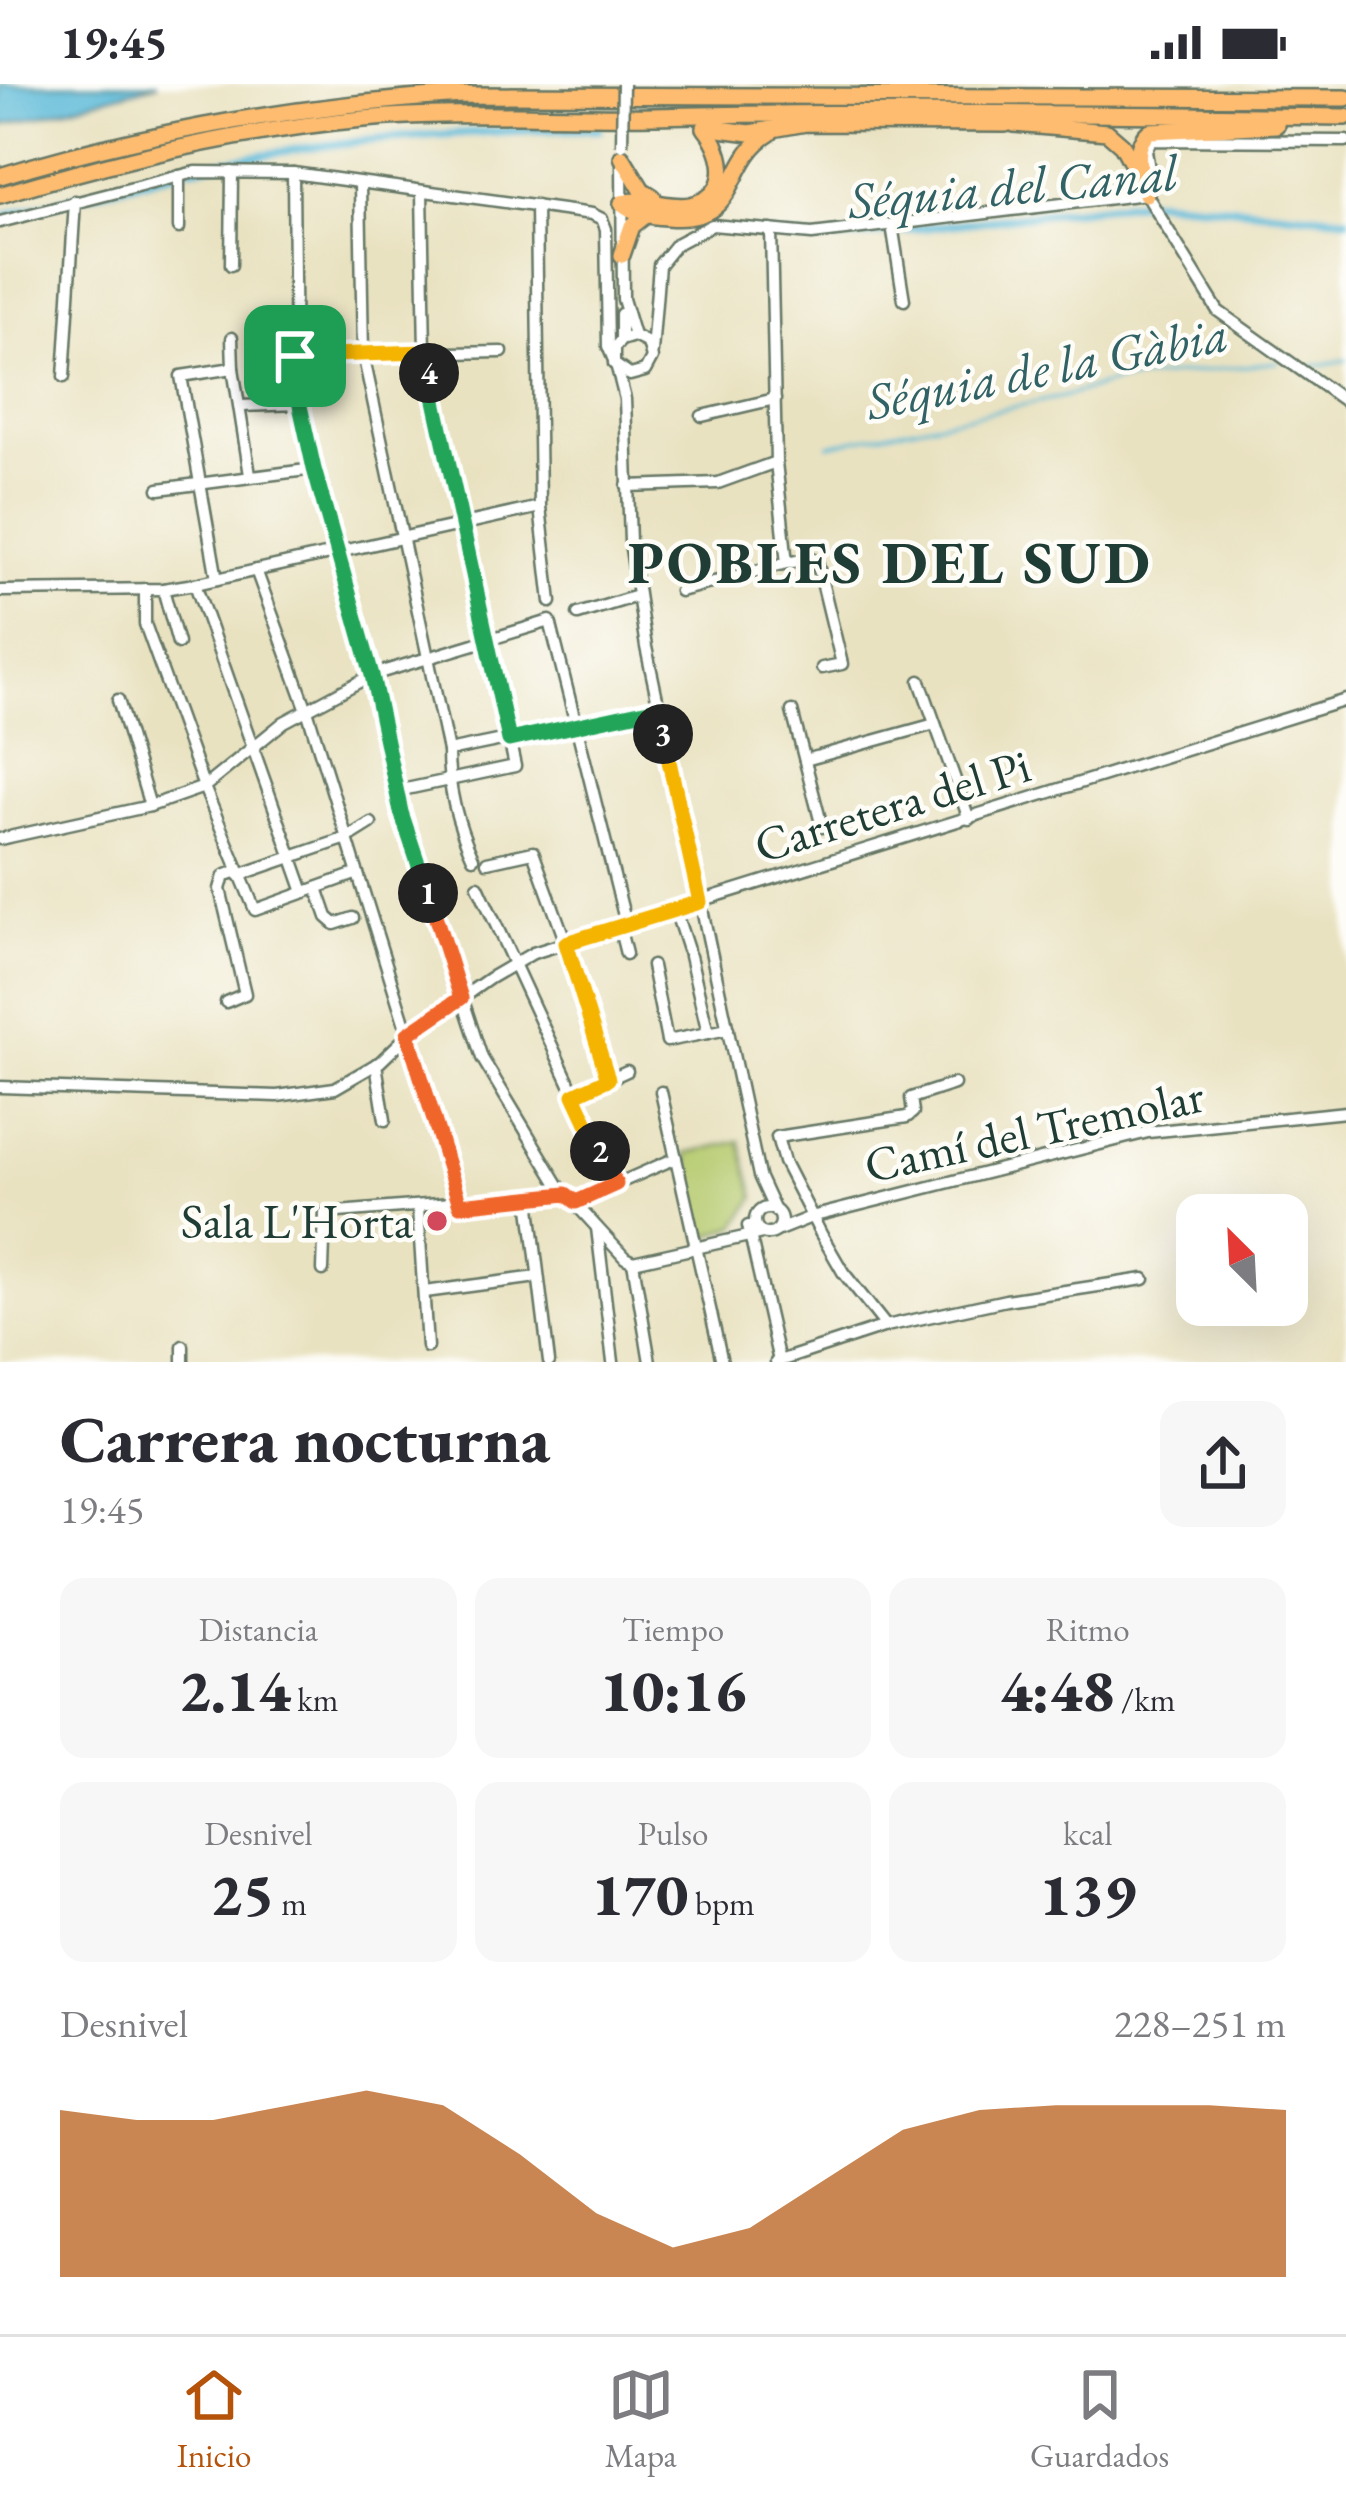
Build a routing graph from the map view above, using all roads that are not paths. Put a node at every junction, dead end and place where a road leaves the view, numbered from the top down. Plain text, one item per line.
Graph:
1 (622, 84) edge
2 (939, 95) junction
3 (1346, 98) edge
4 (1185, 115) junction
5 (650, 116) junction
6 (1346, 120) edge
7 (1014, 124) junction
8 (1302, 124) junction
9 (704, 127) junction
10 (779, 127) junction
11 (1346, 141) edge
12 (622, 151) junction
13 (232, 172) junction
14 (293, 173) junction
15 (0, 176) edge
16 (178, 176) junction
17 (360, 184) junction
18 (422, 191) junction
19 (0, 196) edge
20 (1149, 200) junction
21 (74, 201) junction
22 (660, 202) junction
23 (622, 203) junction
24 (536, 206) junction
25 (646, 215) junction
26 (0, 222) edge
27 (179, 227) dead end
28 (893, 230) junction
29 (771, 235) junction
30 (622, 256) junction
31 (231, 265) dead end
32 (904, 299) dead end
33 (622, 305) junction
34 (607, 310) junction
35 (656, 315) junction
36 (232, 338) dead end
37 (628, 338) junction
38 (425, 352) junction
39 (502, 352) dead end
40 (652, 352) junction
41 (363, 354) junction
42 (295, 356) junction
43 (615, 363) junction
44 (232, 368) junction
45 (640, 374) junction
46 (64, 377) dead end
47 (625, 399) junction
48 (775, 399) junction
49 (1346, 402) edge
50 (300, 404) junction
51 (240, 406) junction
52 (702, 416) dead end
53 (776, 462) junction
54 (314, 469) junction
55 (250, 475) junction
56 (200, 484) junction
57 (627, 486) junction
58 (159, 489) dead end
59 (540, 507) junction
60 (462, 524) junction
61 (402, 536) junction
62 (337, 551) junction
63 (787, 563) junction
64 (256, 570) junction
65 (217, 579) junction
66 (195, 584) junction
67 (145, 589) junction
68 (163, 589) junction
69 (0, 591) edge
70 (680, 592) dead end
71 (637, 596) junction
72 (551, 602) dead end
73 (578, 614) dead end
74 (487, 640) junction
75 (178, 643) dead end
76 (428, 656) junction
77 (822, 668) dead end
78 (372, 675) junction
79 (920, 681) dead end
80 (118, 700) dead end
81 (1346, 700) edge
82 (658, 708) junction
83 (307, 710) junction
84 (792, 711) dead end
85 (935, 724) junction
86 (579, 725) junction
87 (509, 740) junction
88 (253, 750) junction
89 (448, 751) junction
90 (805, 760) junction
91 (448, 780) junction
92 (204, 787) junction
93 (397, 791) junction
94 (150, 806) junction
95 (969, 819) junction
96 (371, 824) dead end
97 (822, 827) dead end
98 (347, 838) junction
99 (0, 839) edge
100 (292, 856) junction
101 (473, 858) dead end
102 (487, 862) dead end
103 (238, 873) junction
104 (358, 873) junction
105 (478, 886) dead end
106 (311, 890) junction
107 (700, 902) junction
108 (675, 910) junction
109 (353, 917) dead end
110 (623, 925) junction
111 (566, 943) junction
112 (626, 954) dead end
113 (512, 965) junction
114 (652, 966) dead end
115 (461, 998) junction
116 (226, 1003) dead end
117 (728, 1029) junction
118 (708, 1033) junction
119 (408, 1034) junction
120 (376, 1064) junction
121 (627, 1071) dead end
122 (608, 1079) junction
123 (954, 1084) dead end
124 (0, 1087) edge
125 (661, 1092) dead end
126 (574, 1095) junction
127 (1346, 1112) edge
128 (385, 1120) dead end
129 (676, 1158) junction
130 (759, 1175) junction
131 (616, 1184) junction
132 (571, 1198) junction
133 (529, 1199) junction
134 (460, 1205) junction
135 (418, 1208) junction
136 (777, 1213) junction
137 (811, 1217) junction
138 (597, 1224) junction
139 (757, 1229) junction
140 (694, 1246) junction
141 (633, 1262) junction
142 (323, 1270) dead end
143 (537, 1276) junction
144 (1144, 1279) dead end
145 (425, 1292) junction
146 (886, 1326) junction
147 (183, 1346) dead end
148 (427, 1347) dead end
149 (810, 1358) edge
150 (183, 1362) edge
151 (549, 1362) edge
152 (613, 1362) edge
153 (650, 1362) edge
154 (722, 1362) edge
155 (777, 1362) edge

1 - 12 street, bridge
2 - 3 highway
2 - 4 highway
2 - 15 highway
4 - 5 highway
4 - 6 highway
5 - 9 highway
5 - 19 highway
6 - 8 highway
7 - 8 highway
7 - 10 highway
7 - 20 highway
8 - 20 highway
9 - 10 highway
9 - 22 highway
10 - 25 highway
11 - 20 street
12 - 22 highway
12 - 23 street
13 - 14 street
13 - 16 street
13 - 31 street
14 - 17 street
14 - 42 street
16 - 21 street
16 - 27 street
17 - 18 street
17 - 41 street
18 - 24 street
18 - 38 street
20 - 28 street
20 - 49 street
21 - 26 street
21 - 46 street
22 - 23 highway
23 - 25 highway
23 - 30 street
24 - 34 street
24 - 59 street
25 - 30 highway
28 - 29 street
28 - 32 street
29 - 35 street
29 - 48 street
30 - 33 street
33 - 34 street
33 - 37 street
34 - 37 street
34 - 43 street
35 - 37 street
35 - 40 street
36 - 44 street
37 - 40 street
37 - 43 street
38 - 39 street
38 - 41 street
38 - 60 street
40 - 45 street
41 - 42 street
41 - 61 street
42 - 50 street
43 - 45 street
43 - 47 street
44 - 51 street
44 - 56 street
45 - 47 street
47 - 57 street
48 - 52 street
48 - 53 street
50 - 51 street
50 - 54 street
51 - 55 street
53 - 57 street
53 - 63 street
54 - 55 street
54 - 62 street
55 - 56 street
56 - 58 street
56 - 65 street
57 - 71 street
59 - 60 street
59 - 72 street
60 - 61 street
60 - 74 street
61 - 62 street
61 - 76 street
62 - 64 street
62 - 78 street
63 - 70 street
63 - 77 street
64 - 65 street
64 - 83 street
65 - 66 street
66 - 68 street
66 - 88 street
67 - 68 street
67 - 69 street
67 - 92 street
68 - 75 street
71 - 73 street
71 - 82 street
74 - 76 street
74 - 86 street
74 - 87 street
76 - 78 street
76 - 89 street
78 - 83 street
78 - 93 street
79 - 85 street
80 - 94 street
81 - 95 street, Carretera del Pi
82 - 86 street
82 - 107 street
83 - 88 street
83 - 98 street
84 - 90 street
85 - 90 street
85 - 95 street
86 - 87 street
86 - 110 street
87 - 89 street
87 - 91 street
88 - 92 street
88 - 100 street
89 - 91 street
90 - 97 street
91 - 93 street
91 - 101 street
92 - 94 street
92 - 103 street
93 - 115 street
94 - 99 street
95 - 107 street, Carretera del Pi
96 - 98 street
98 - 100 street
98 - 104 street
100 - 103 street
100 - 106 street
102 - 111 street
103 - 106 street
103 - 116 street
104 - 106 street
104 - 119 street
105 - 113 street
106 - 109 street
107 - 108 street, Carretera del Pi
107 - 117 street
108 - 110 street, Carretera del Pi
108 - 118 street
110 - 111 street, Carretera del Pi
110 - 112 street
111 - 113 street, Carretera del Pi
111 - 122 street
113 - 115 street, Carretera del Pi
113 - 126 street
114 - 118 street
115 - 119 street, Carretera del Pi
115 - 132 street
117 - 118 street
117 - 130 street
119 - 120 street, Carretera del Pi
119 - 134 street
120 - 124 street, Carretera del Pi
120 - 128 street
121 - 122 street
122 - 126 street
123 - 137 street
125 - 129 street
126 - 131 street
127 - 137 street, Camí del Tremolar
129 - 131 street
129 - 140 street
130 - 136 street
130 - 139 street
131 - 132 street
132 - 133 street
132 - 138 street
133 - 134 street
133 - 143 street
134 - 135 street
135 - 142 street
135 - 145 street
136 - 137 street, Camí del Tremolar
136 - 139 street
136 - 139 street
137 - 139 street, Camí del Tremolar
137 - 146 street
138 - 141 street
138 - 152 street
139 - 140 street, Camí del Tremolar
139 - 155 street
140 - 141 street, Camí del Tremolar
140 - 154 street
141 - 153 street
143 - 145 street
143 - 151 street
144 - 146 street
145 - 148 street
146 - 149 street
147 - 150 street
149 - 155 street

